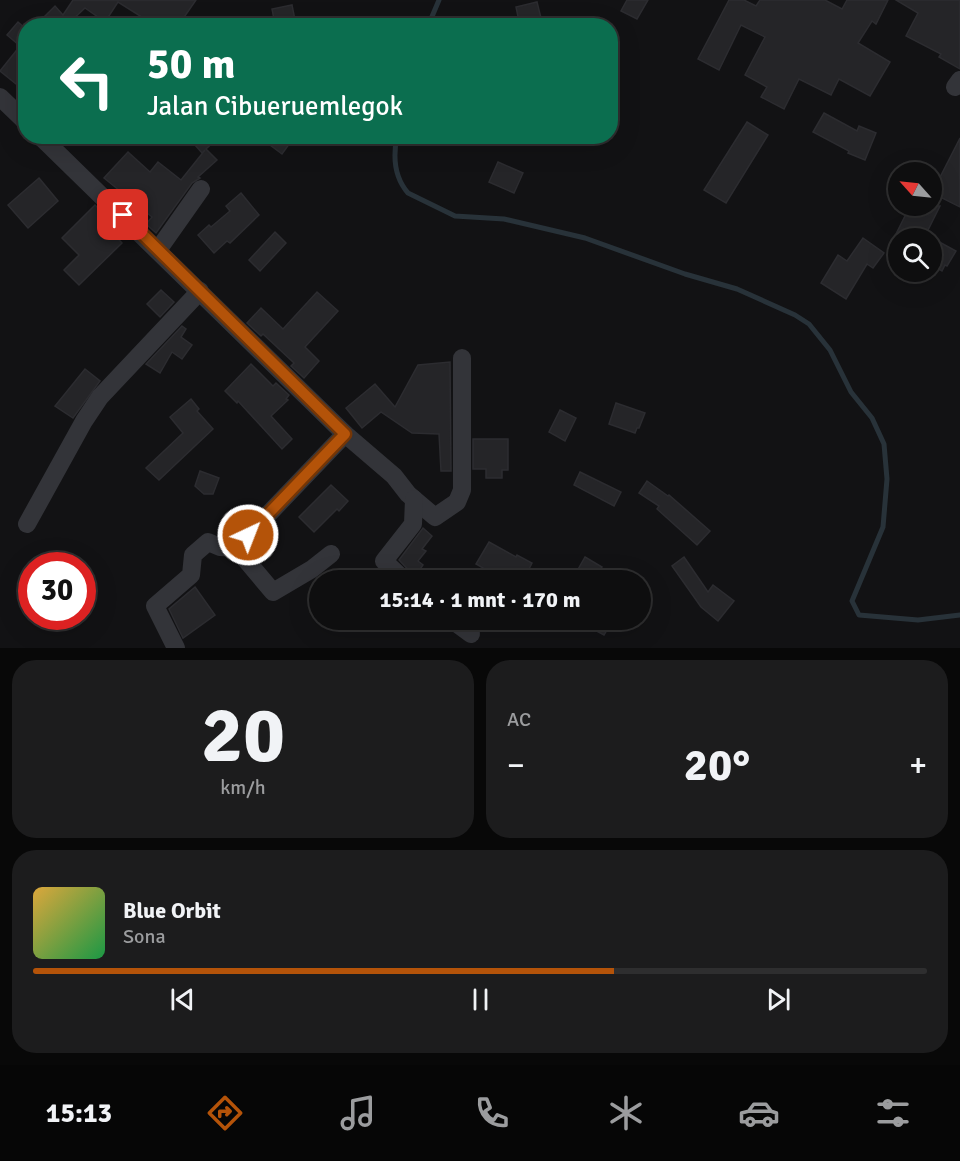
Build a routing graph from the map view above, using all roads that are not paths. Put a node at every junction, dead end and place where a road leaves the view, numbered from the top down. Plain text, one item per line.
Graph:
1 (0, 97) edge
2 (18, 114) edge
3 (48, 144) edge
4 (201, 189) dead end
5 (158, 250) junction
6 (200, 291) junction
7 (462, 358) dead end
8 (345, 434) junction
9 (414, 499) junction
10 (27, 524) dead end
11 (236, 548) junction
12 (331, 554) dead end
13 (393, 570) edge
14 (466, 630) edge
15 (471, 634) dead end
16 (176, 648) edge

1 - 2 street
3 - 5 street
4 - 5 street
5 - 6 street
6 - 8 street
6 - 10 street
7 - 9 street
8 - 9 street
8 - 11 street
9 - 13 street
11 - 12 street
11 - 16 street
14 - 15 street

